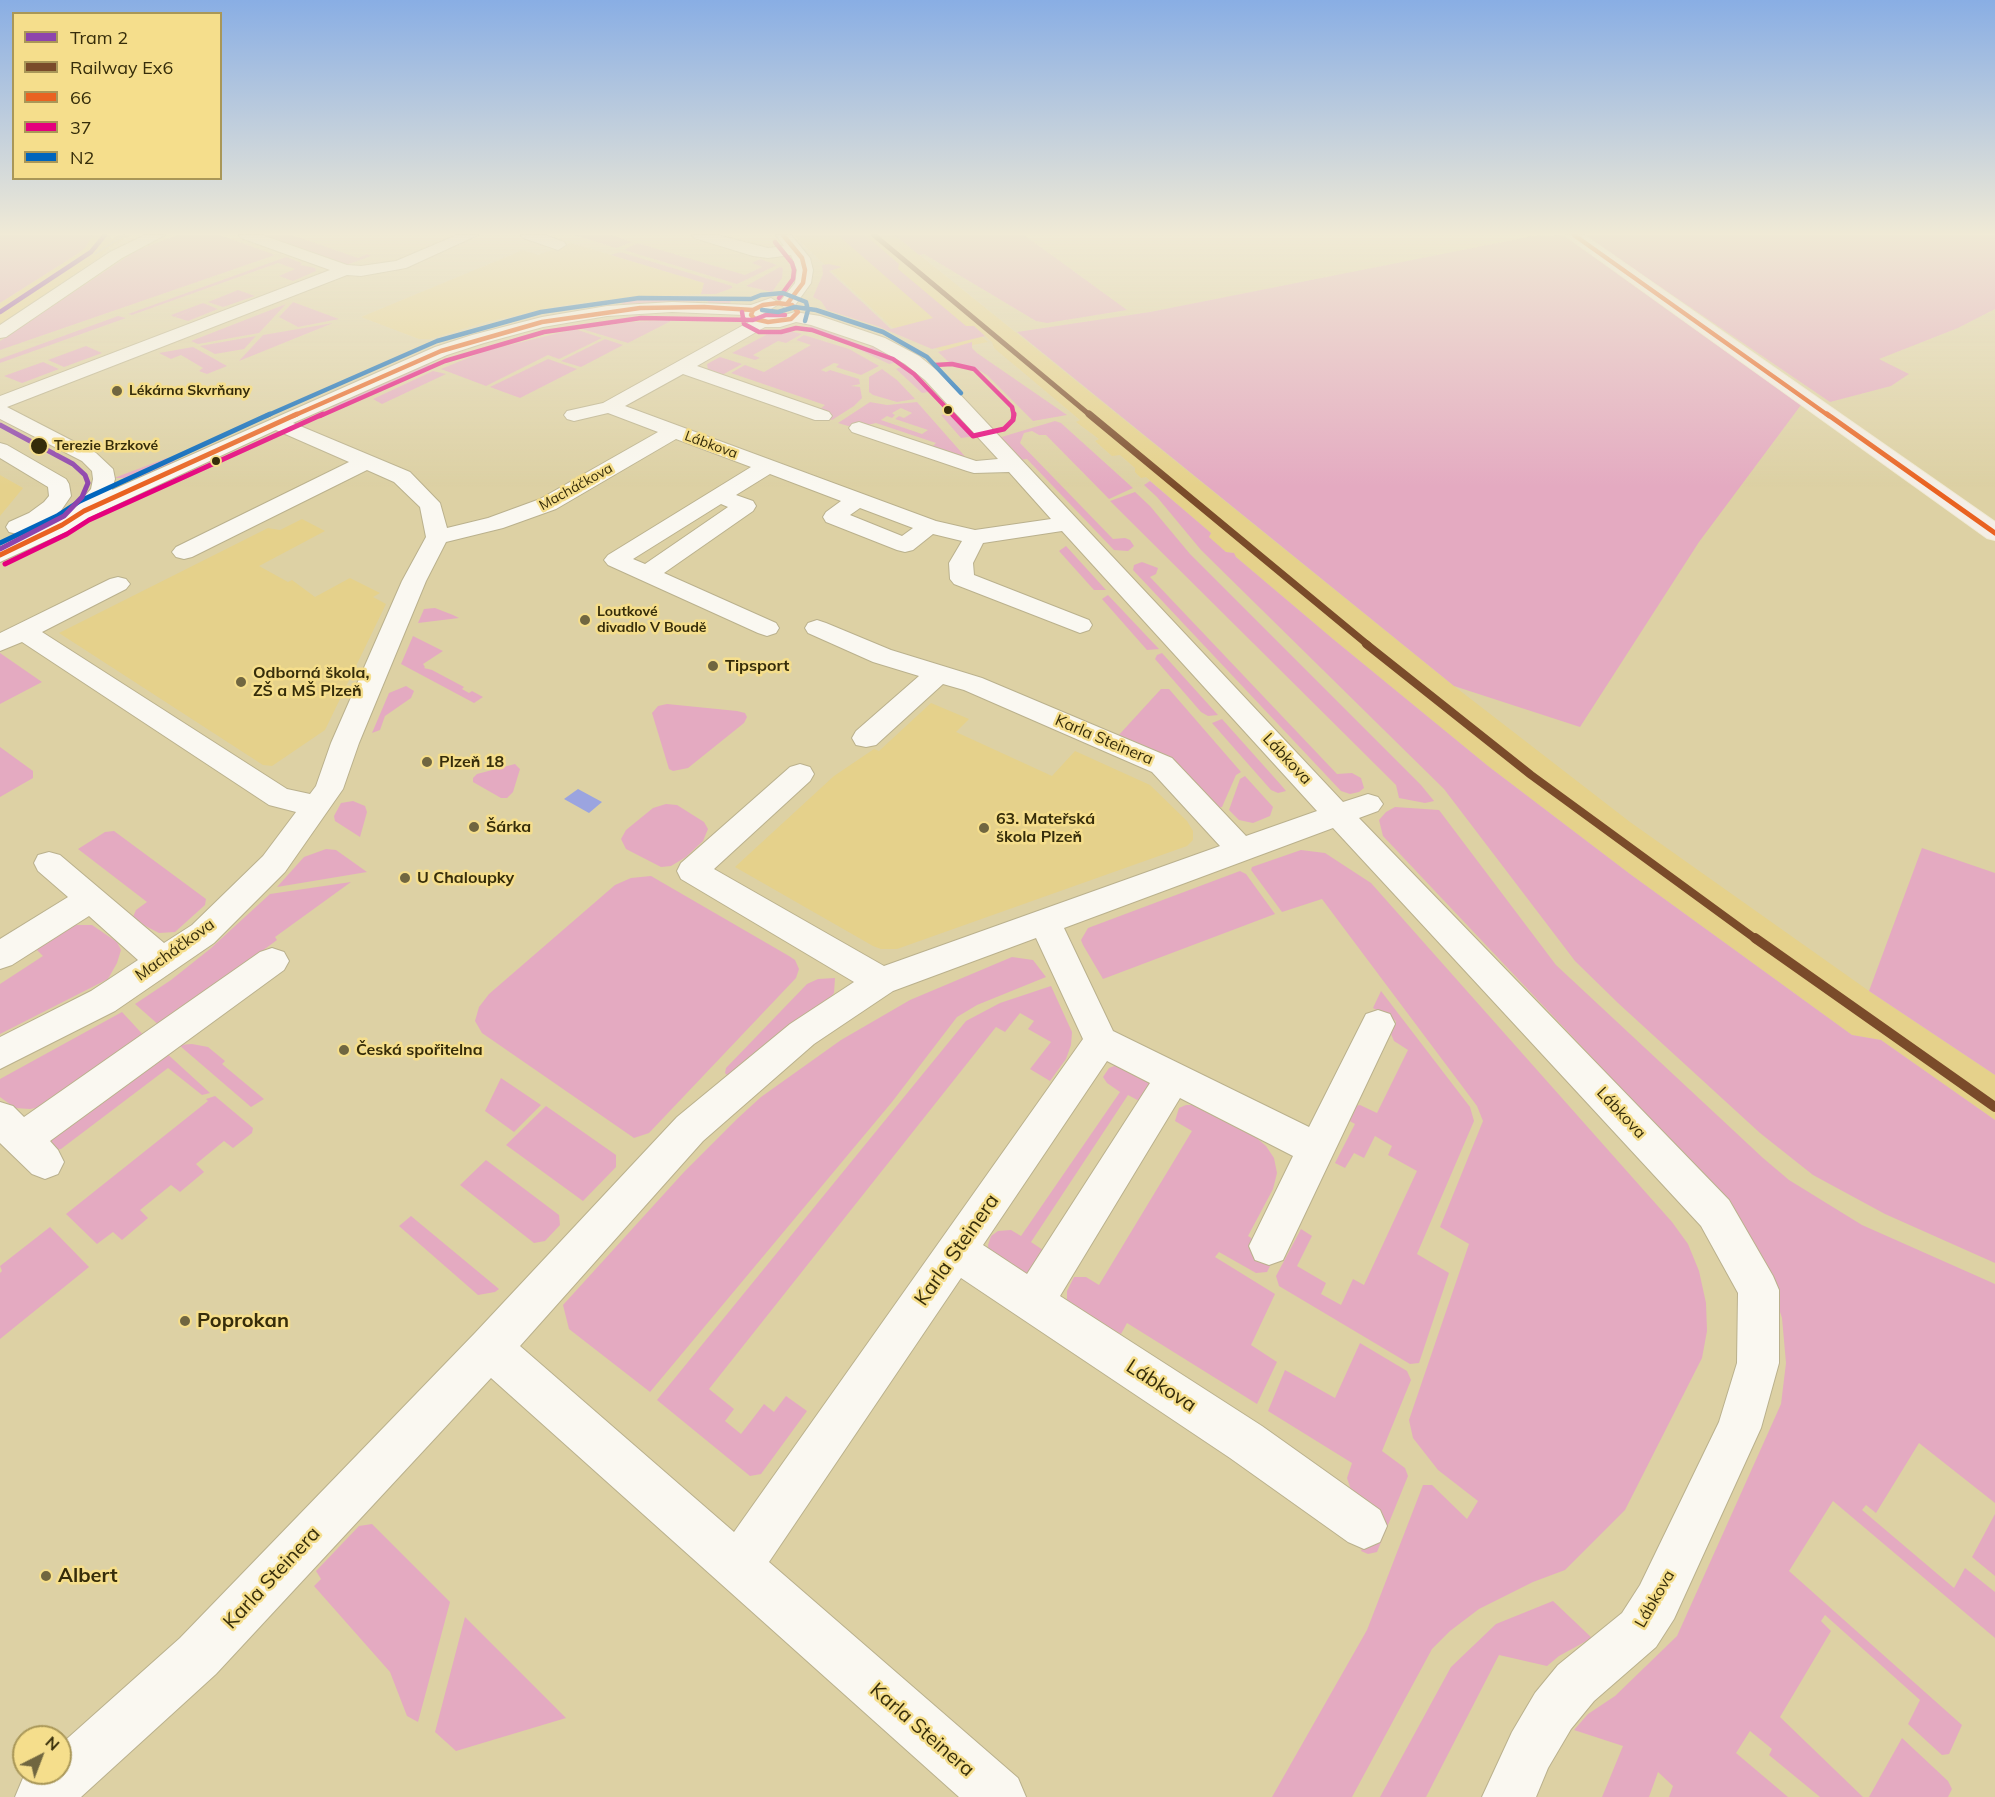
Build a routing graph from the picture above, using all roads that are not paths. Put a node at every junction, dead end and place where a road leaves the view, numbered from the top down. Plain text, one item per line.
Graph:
1 (21, 319) edge
2 (218, 319) edge
3 (560, 319) edge
4 (754, 319) edge
5 (768, 319) edge
6 (783, 319) edge
7 (816, 319) edge
8 (1692, 319) edge
9 (0, 333) edge
10 (711, 350) junction
11 (734, 357) dead end
12 (682, 367) junction
13 (0, 403) edge
14 (609, 407) junction
15 (0, 411) edge
16 (574, 415) dead end
17 (822, 416) dead end
18 (276, 423) junction
19 (859, 428) dead end
20 (675, 431) junction
21 (0, 449) edge
22 (366, 462) junction
23 (1013, 465) junction
24 (768, 466) junction
25 (171, 469) junction
26 (58, 484) junction
27 (101, 490) junction
28 (718, 496) junction
29 (84, 511) junction
30 (37, 518) junction
31 (1068, 524) junction
32 (1995, 533) edge
33 (0, 535) edge
34 (437, 537) junction
35 (975, 537) junction
36 (184, 552) dead end
37 (0, 555) edge
38 (646, 574) junction
39 (118, 584) dead end
40 (1080, 625) dead end
41 (767, 628) dead end
42 (817, 628) dead end
43 (12, 637) edge
44 (939, 673) junction
45 (866, 738) dead end
46 (800, 774) dead end
47 (316, 806) junction
48 (1353, 809) junction
49 (1241, 850) junction
50 (49, 863) dead end
51 (90, 898) junction
52 (1045, 922) junction
53 (0, 956) edge
54 (162, 961) junction
55 (272, 962) dead end
56 (881, 981) junction
57 (1378, 1024) dead end
58 (1101, 1041) junction
59 (0, 1054) edge
60 (1172, 1079) junction
61 (22, 1140) edge
62 (1318, 1149) junction
63 (1269, 1246) dead end
64 (956, 1251) junction
65 (1033, 1302) junction
66 (490, 1348) junction
67 (1364, 1526) dead end
68 (738, 1567) junction
69 (42, 1797) edge
70 (999, 1797) edge
71 (1509, 1797) edge

1 - 9 street
2 - 13 street
3 - 18 street, Lábkova
4 - 10 street, Lábkova
5 - 6 street, Lábkova
7 - 23 street, Lábkova
8 - 32 main road
10 - 11 street
10 - 12 street, Lábkova
12 - 14 street, Lábkova
12 - 17 street
14 - 16 street
14 - 20 street, Lábkova
15 - 27 street
18 - 22 street
18 - 25 street, Lábkova
19 - 23 street
20 - 24 street, Lábkova
20 - 34 street, Macháčkova
21 - 26 street
22 - 34 street
22 - 36 street
23 - 31 street, Lábkova
24 - 28 street
24 - 35 street, Lábkova
25 - 27 street, Lábkova
25 - 29 street, Lábkova
26 - 27 street
26 - 30 street
27 - 29 street
27 - 30 street, Lábkova
28 - 38 street
28 - 38 street
29 - 37 street
30 - 33 street
31 - 35 street, Lábkova
31 - 48 street, Lábkova
34 - 47 street, Macháčkova
35 - 40 street
38 - 41 street
39 - 43 street
42 - 44 street, Karla Steinera
43 - 47 street
44 - 45 street
44 - 49 street, Karla Steinera
46 - 56 street
47 - 54 street, Macháčkova
48 - 49 street, Karla Steinera
48 - 71 street, Lábkova
49 - 52 street, Karla Steinera
50 - 51 street
51 - 53 street
51 - 54 street
52 - 56 street, Karla Steinera
52 - 58 street
54 - 59 street, Macháčkova
55 - 61 street
56 - 66 street, Karla Steinera
57 - 62 street
58 - 60 street
58 - 64 street, Karla Steinera
60 - 62 street
60 - 65 street
62 - 63 street
64 - 65 street, Lábkova
64 - 68 street, Karla Steinera
65 - 67 street, Lábkova
66 - 68 street, Karla Steinera
66 - 69 street, Karla Steinera
68 - 70 street, Karla Steinera

